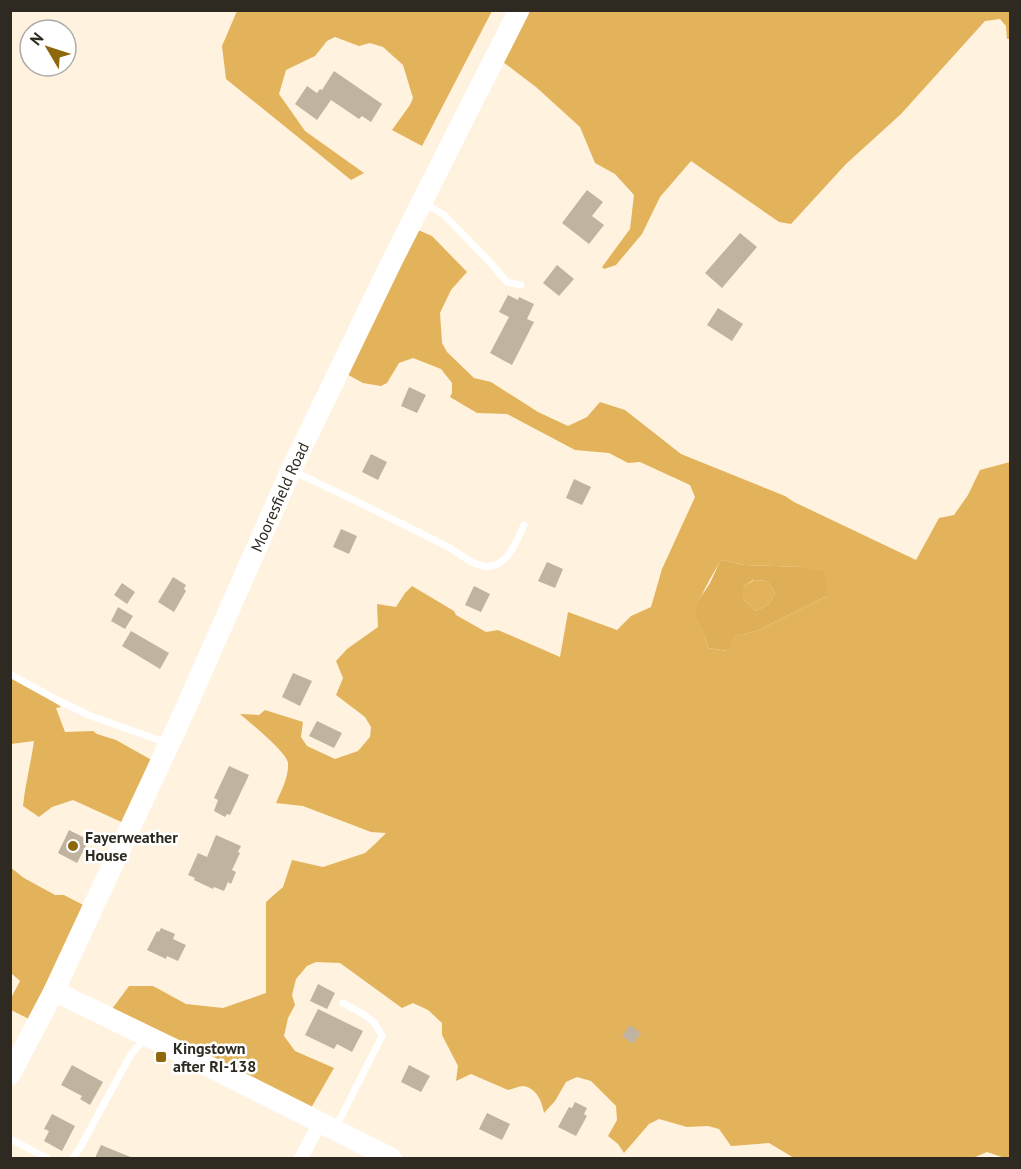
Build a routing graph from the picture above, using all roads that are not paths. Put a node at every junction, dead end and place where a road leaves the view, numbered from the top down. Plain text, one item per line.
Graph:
1 (519, 10) edge
2 (422, 202) junction
3 (521, 285) dead end
4 (291, 470) junction
5 (524, 525) dead end
6 (10, 674) edge
7 (169, 744) junction
8 (54, 991) junction
9 (343, 1003) dead end
10 (148, 1036) junction
11 (10, 1075) edge
12 (327, 1126) junction
13 (10, 1139) edge
14 (47, 1158) edge
15 (73, 1158) edge
16 (301, 1158) edge
17 (391, 1158) edge

1 - 2 main road, Mooresfield Road
2 - 3 lane
2 - 4 main road, Mooresfield Road
4 - 5 lane
4 - 7 main road, Mooresfield Road
6 - 7 lane
7 - 8 main road, Mooresfield Road
8 - 10 main road
8 - 11 main road, Mooresfield Road
9 - 12 lane
10 - 12 main road
10 - 15 lane
12 - 16 street
12 - 17 main road
13 - 14 lane

